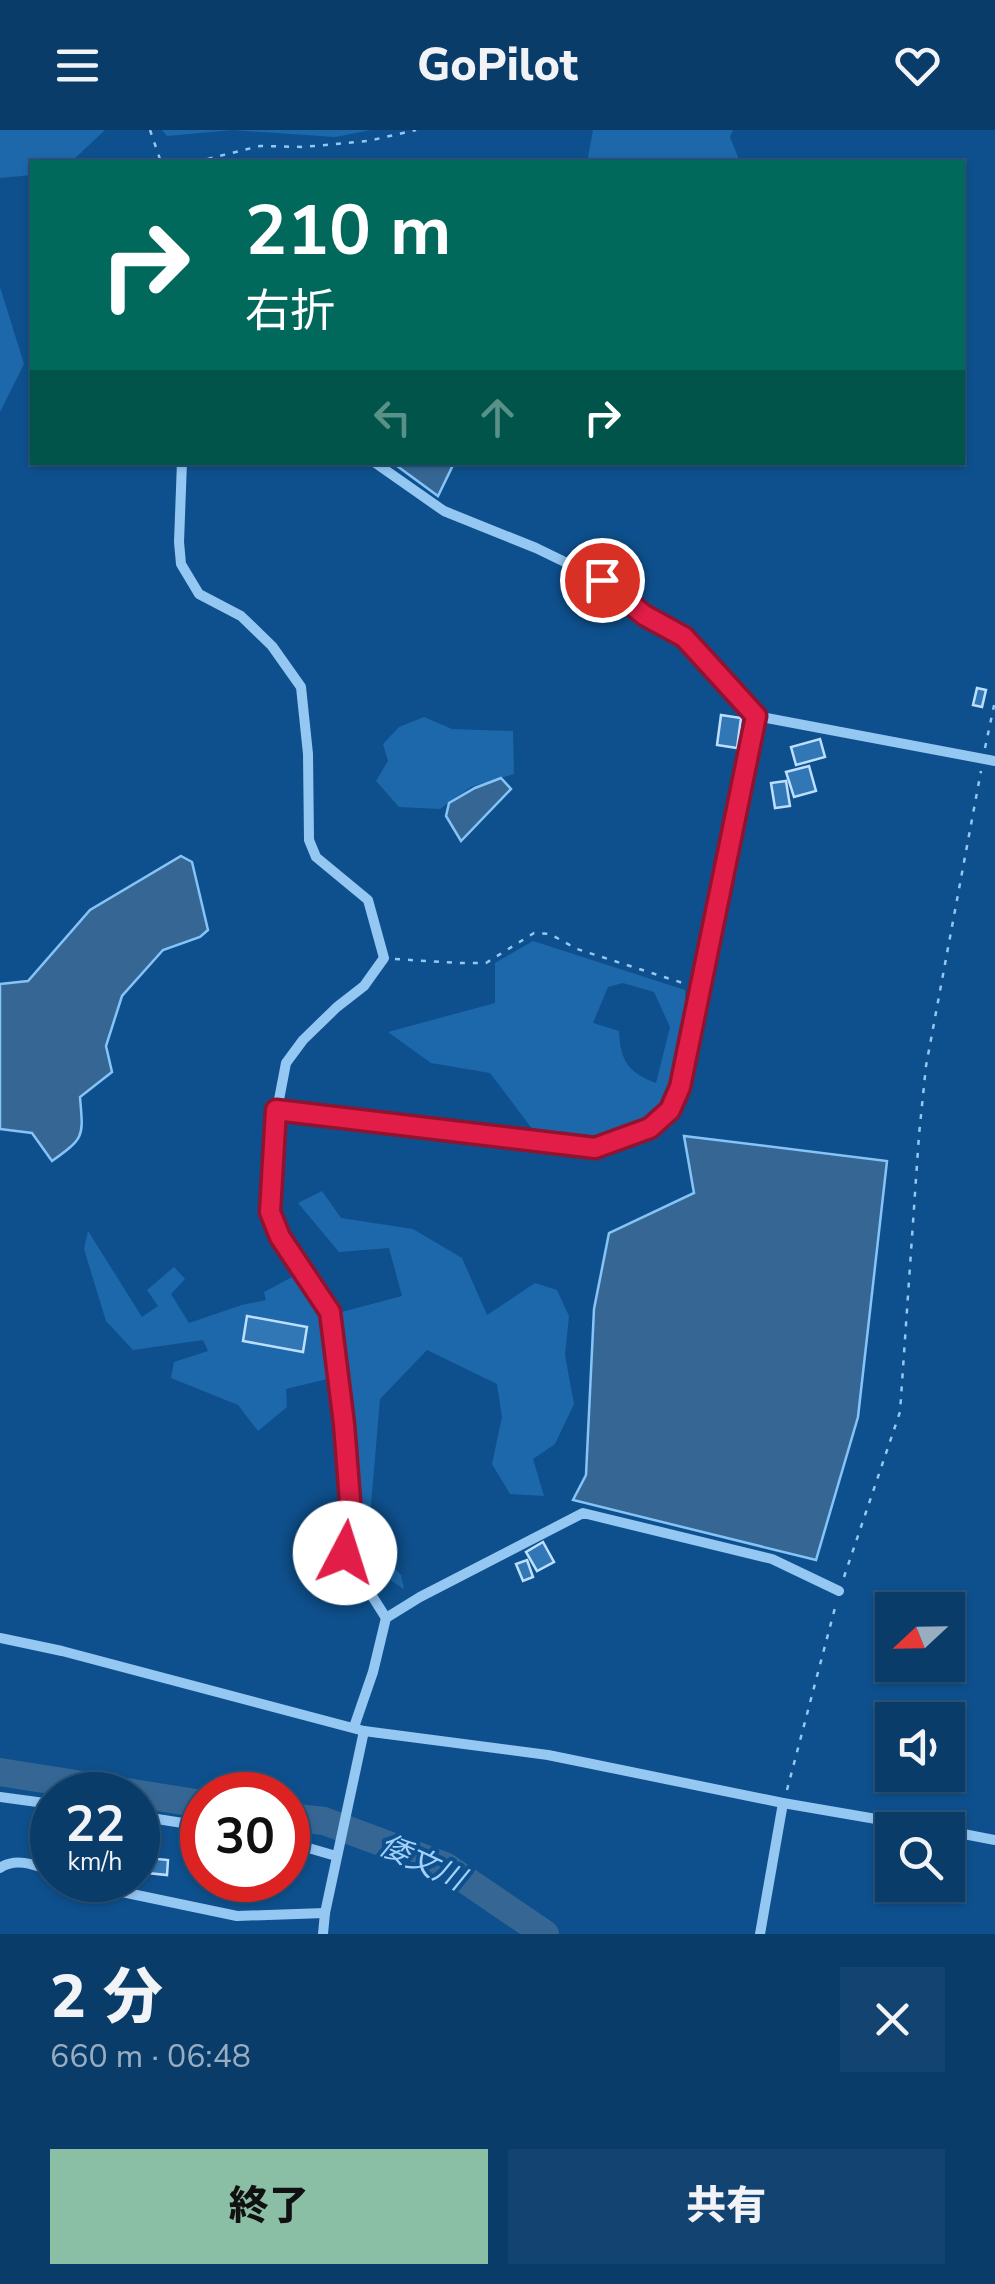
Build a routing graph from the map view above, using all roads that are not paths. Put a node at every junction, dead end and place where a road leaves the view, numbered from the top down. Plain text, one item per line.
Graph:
1 (182, 465) edge
2 (378, 465) edge
3 (756, 716) junction
4 (989, 760) edge
5 (276, 1110) junction
6 (839, 1591) road end
7 (386, 1618) junction
8 (0, 1638) edge
9 (359, 1729) junction
10 (0, 1797) edge
11 (30, 1801) edge
12 (783, 1803) junction
13 (875, 1819) edge
14 (965, 1834) edge
15 (995, 1840) edge
16 (310, 1847) edge
17 (337, 1853) junction
18 (30, 1863) edge
19 (0, 1868) edge
20 (160, 1900) edge
21 (325, 1913) junction
22 (323, 1934) edge
23 (760, 1934) edge

1 - 5 street
2 - 3 street
3 - 4 street
3 - 5 street
5 - 7 street
6 - 7 street
7 - 9 street
8 - 9 street
9 - 12 street
9 - 17 street
10 - 11 street
12 - 13 street
12 - 23 street
14 - 15 street
16 - 17 street
17 - 21 street
18 - 19 street
20 - 21 street
21 - 22 street

